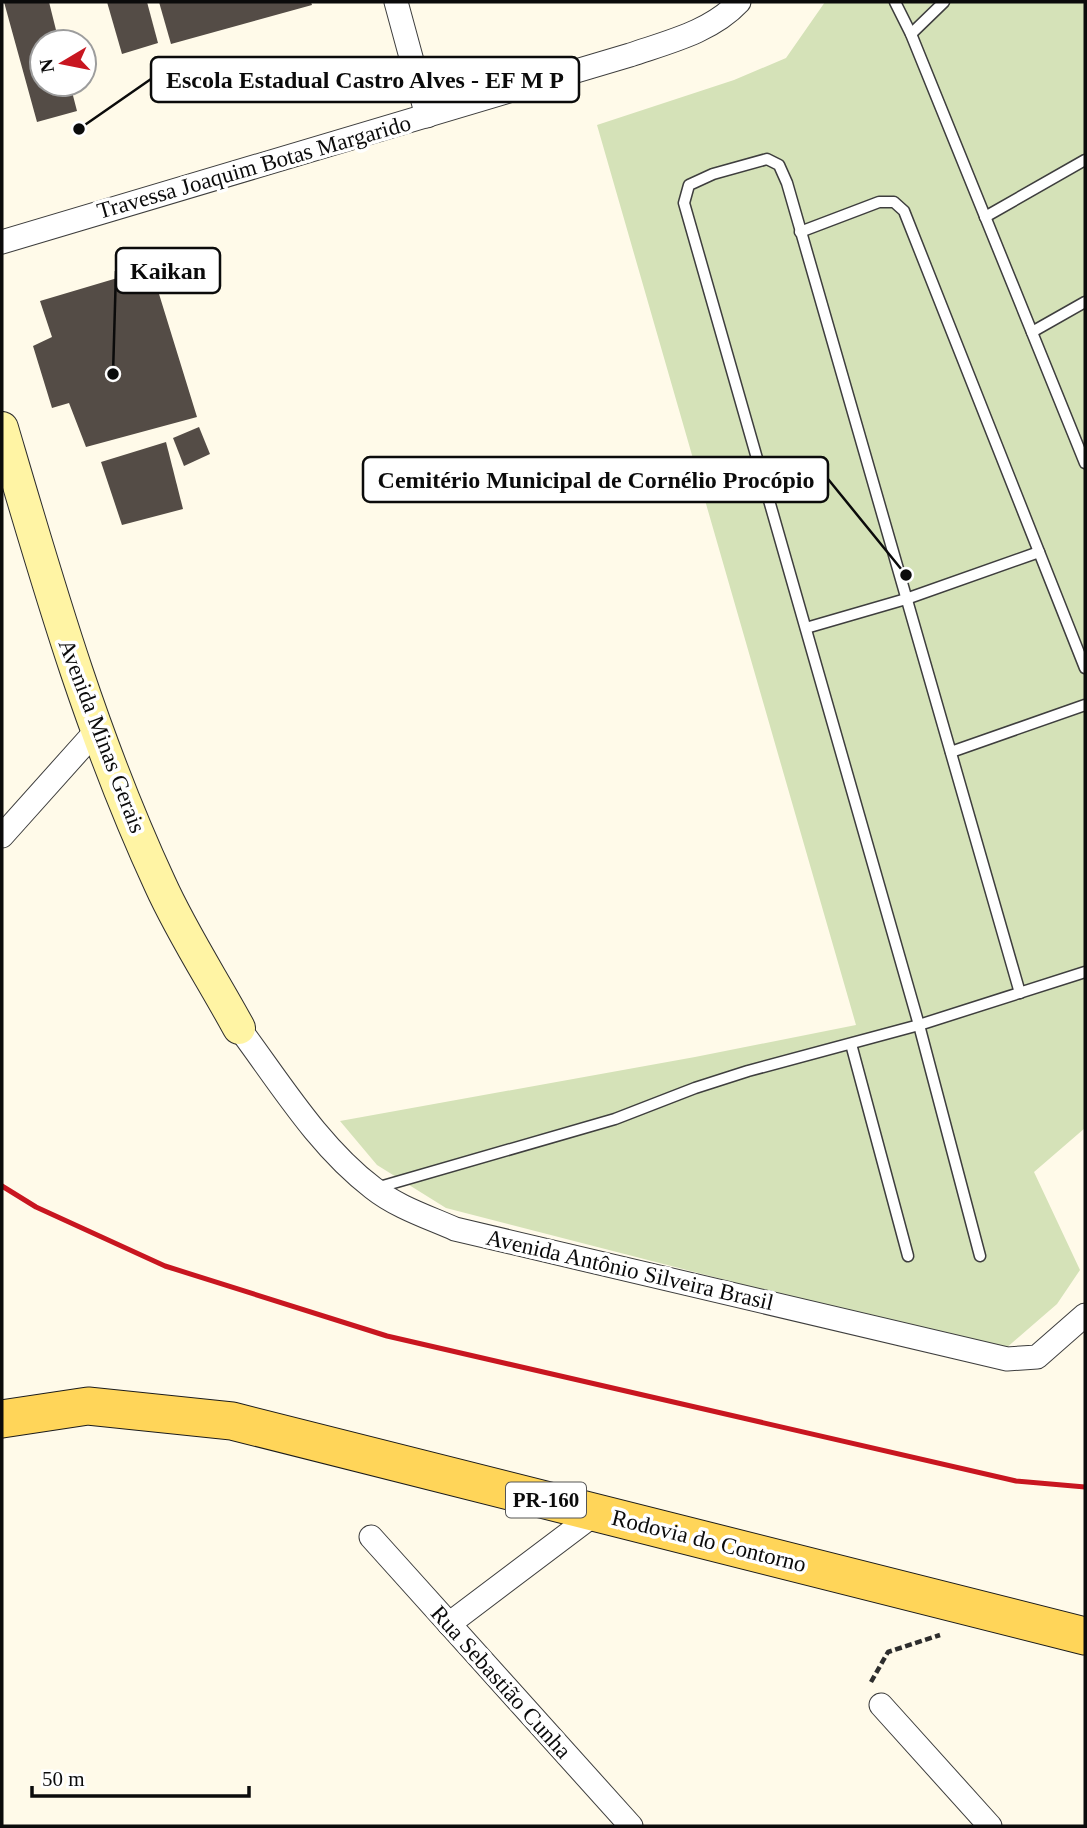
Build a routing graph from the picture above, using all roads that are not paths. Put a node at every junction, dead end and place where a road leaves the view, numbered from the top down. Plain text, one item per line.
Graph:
1 (396, 2) edge
2 (739, 2) edge
3 (895, 2) edge
4 (944, 2) edge
5 (911, 34) junction
6 (427, 116) junction
7 (1085, 160) edge
8 (985, 217) junction
9 (800, 232) junction
10 (2, 242) edge
11 (1085, 302) edge
12 (1032, 332) junction
13 (2, 428) edge
14 (1085, 463) edge
15 (1039, 551) junction
16 (906, 599) junction
17 (806, 628) junction
18 (1085, 668) edge
19 (1085, 705) edge
20 (96, 731) junction
21 (950, 752) junction
22 (2, 836) edge
23 (1085, 972) edge
24 (1020, 993) junction
25 (919, 1025) junction
26 (239, 1028) joint
27 (851, 1044) junction
28 (373, 1188) junction
29 (908, 1256) dead end
30 (980, 1256) dead end
31 (1085, 1315) edge
32 (2, 1419) edge
33 (596, 1513) junction
34 (371, 1537) dead end
35 (449, 1624) junction
36 (1085, 1636) edge
37 (881, 1705) road end
38 (631, 1826) edge
39 (990, 1826) edge

1 - 6 street
2 - 6 street, Travessa Joaquim Botas Margarido
3 - 5 lane
4 - 5 lane
5 - 8 lane
6 - 10 street, Travessa Joaquim Botas Margarido
7 - 8 lane
8 - 12 lane
9 - 15 lane
9 - 16 lane
9 - 17 lane
11 - 12 lane
12 - 14 lane
13 - 20 street, Avenida Minas Gerais
15 - 16 lane
15 - 18 lane
16 - 17 lane
16 - 21 lane
17 - 25 lane
19 - 21 lane
20 - 22 street
20 - 26 street, Avenida Minas Gerais
21 - 24 lane
23 - 24 lane
24 - 25 lane
25 - 27 lane
25 - 30 lane
26 - 28 street, Avenida Antônio Silveira Brasil
27 - 28 lane
27 - 29 lane
28 - 31 street, Avenida Antônio Silveira Brasil
32 - 33 main road, Rodovia do Contorno / PR-160
33 - 35 street
33 - 36 main road, Rodovia do Contorno / PR-160
34 - 35 street, Rua Sebastião Cunha
35 - 38 street, Rua Sebastião Cunha
37 - 39 street

